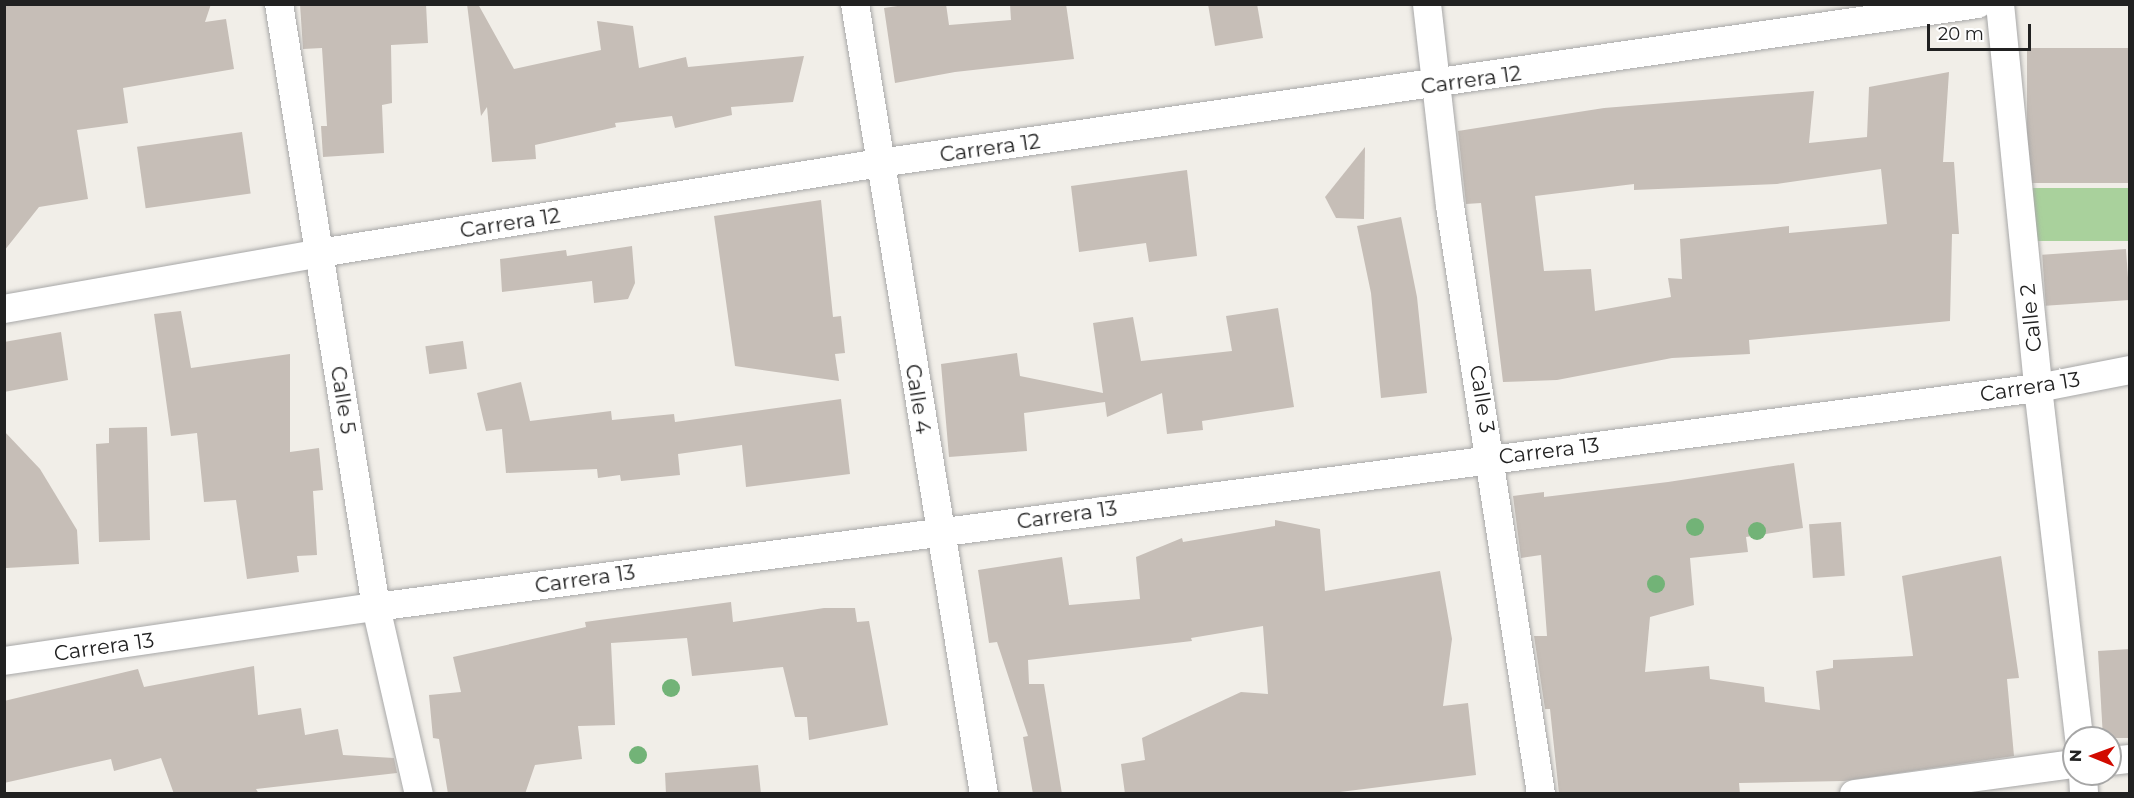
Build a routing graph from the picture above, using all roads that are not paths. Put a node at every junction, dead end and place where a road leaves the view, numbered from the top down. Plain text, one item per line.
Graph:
1 (279, 4) edge
2 (855, 4) edge
3 (1427, 4) edge
4 (1978, 4) edge
5 (2000, 4) edge
6 (1435, 85) junction
7 (880, 164) junction
8 (320, 253) junction
9 (4, 309) edge
10 (2130, 370) edge
11 (2038, 388) junction
12 (1491, 458) junction
13 (940, 532) junction
14 (376, 607) junction
15 (4, 661) edge
16 (2078, 726) edge
17 (2062, 766) edge
18 (419, 794) edge
19 (984, 794) edge
20 (1541, 794) edge
21 (1854, 794) edge

1 - 8 street, Calle 5
2 - 7 street, Calle 4
3 - 6 street, Calle 3
4 - 6 street, Carrera 12
5 - 11 street, Calle 2
6 - 7 street, Carrera 12
6 - 12 street, Calle 3
7 - 8 street, Carrera 12
7 - 13 street, Calle 4
8 - 9 street, Carrera 12
8 - 14 street, Calle 5
10 - 11 street, Carrera 13
11 - 12 street, Carrera 13
11 - 16 street, Calle 2
12 - 13 street, Carrera 13
12 - 20 street, Calle 3
13 - 14 street, Carrera 13
13 - 19 street, Calle 4
14 - 15 street, Carrera 13
14 - 18 street, Calle 5
17 - 21 street

